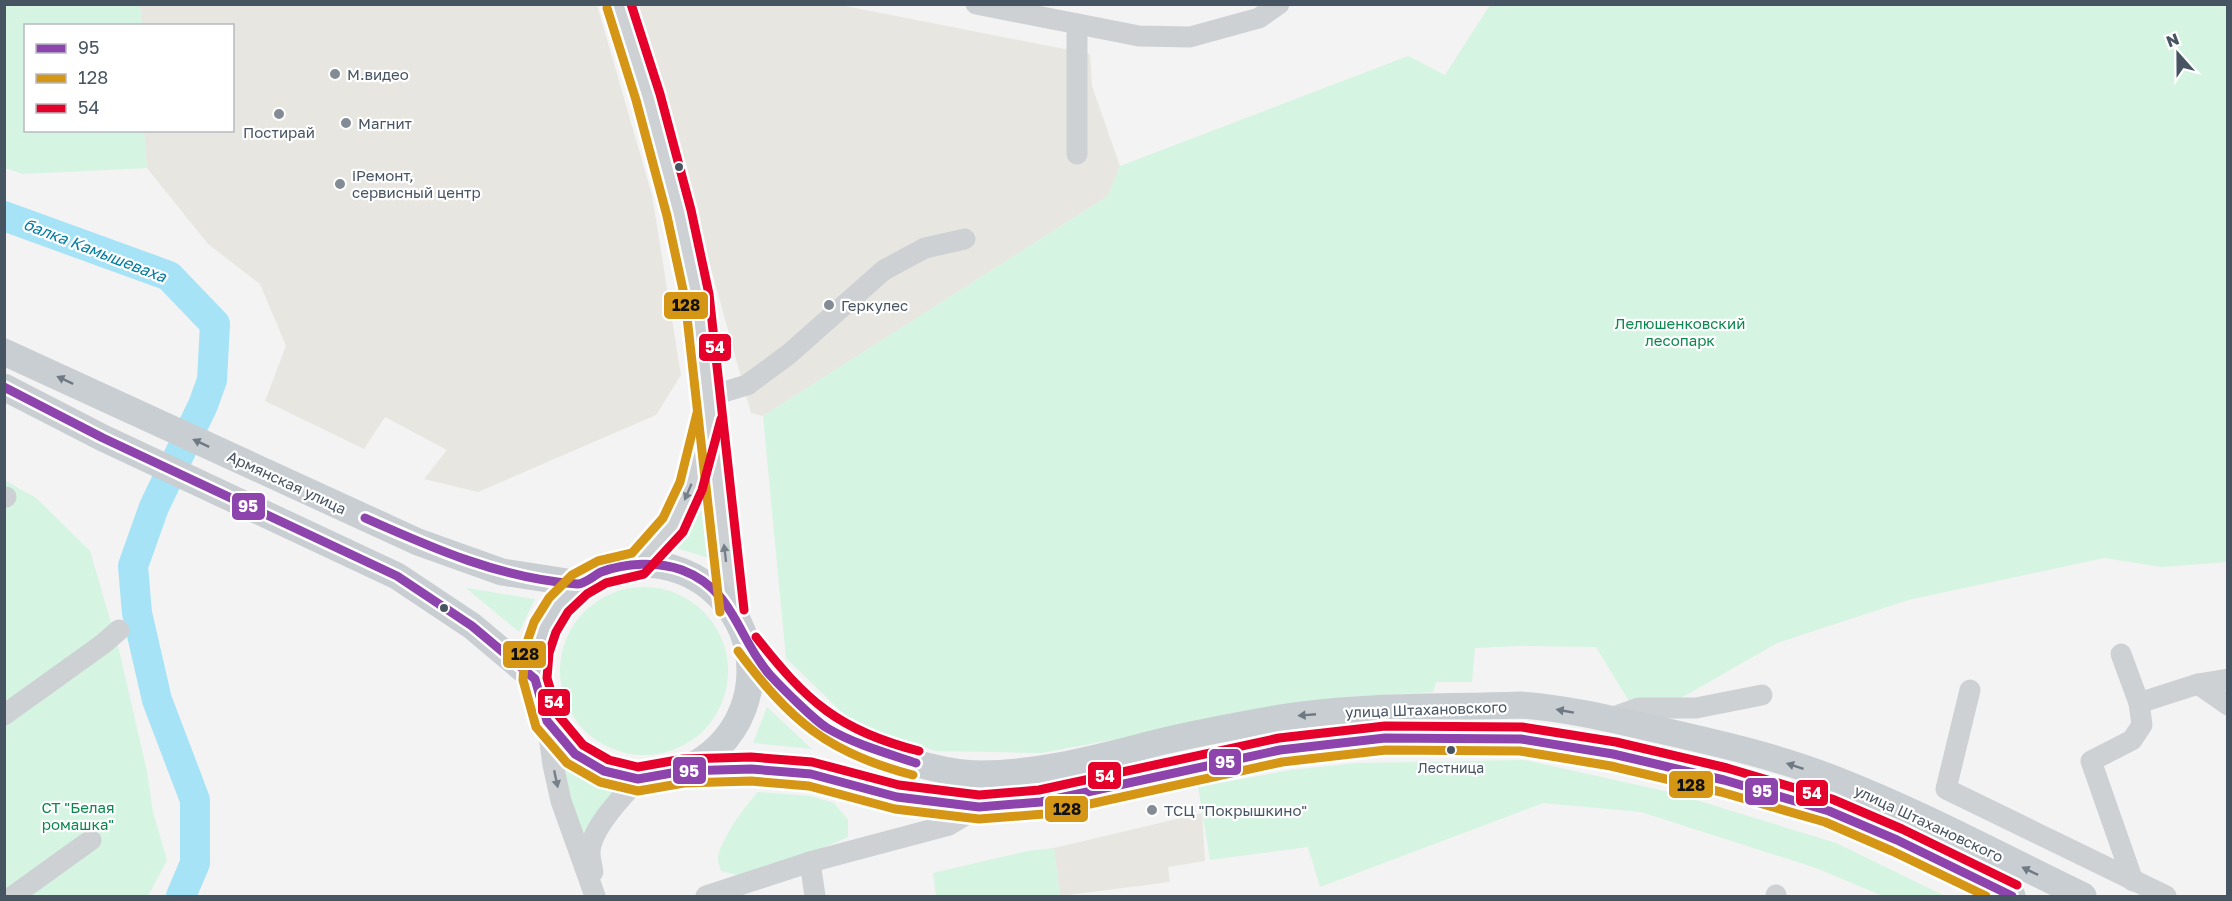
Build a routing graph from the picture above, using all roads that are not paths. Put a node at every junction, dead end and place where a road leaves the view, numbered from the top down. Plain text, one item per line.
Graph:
1 (618, 4) edge
2 (976, 4) edge
3 (1279, 4) edge
4 (1048, 11) edge
5 (1077, 24) junction
6 (1077, 154) dead end
7 (965, 239) dead end
8 (4, 352) edge
9 (4, 387) edge
10 (708, 406) junction
11 (638, 564) junction
12 (580, 584) junction
13 (732, 611) junction
14 (119, 630) dead end
15 (747, 644) junction
16 (2121, 654) dead end
17 (536, 679) junction
18 (2228, 679) edge
19 (2198, 684) junction
20 (1970, 690) dead end
21 (1762, 695) dead end
22 (2139, 703) junction
23 (2228, 705) edge
24 (4, 715) edge
25 (1608, 719) junction
26 (547, 721) junction
27 (682, 771) junction
28 (638, 778) junction
29 (979, 807) junction
30 (91, 840) dead end
31 (810, 862) junction
32 (2133, 881) junction
33 (13, 897) edge
34 (596, 897) edge
35 (706, 897) edge
36 (815, 897) edge
37 (2012, 897) edge
38 (2083, 897) edge
39 (2166, 897) edge

1 - 10 street
2 - 4 street
3 - 5 street
4 - 5 street
5 - 6 street
7 - 10 street
12 -> 8 main road, Армянская улица
9 - 17 main road
10 -> 11 street
13 -> 10 street
11 - 12 main road
11 - 13 main road
12 - 17 main road
13 - 15 main road
14 - 24 street
25 -> 15 main road, улица Штахановского
15 - 27 main road
16 - 22 street
17 - 26 main road
18 - 19 street
19 - 22 street
19 - 23 street
20 - 32 street
21 - 25 street
22 - 32 street
38 -> 25 main road, улица Штахановского
26 - 28 main road
26 -> 34 street
27 - 28 main road
27 - 29 main road, улица Штахановского
28 - 34 street
29 - 31 street
29 - 37 main road, улица Штахановского
30 - 33 street
31 - 35 street
31 - 36 street
32 - 39 street

